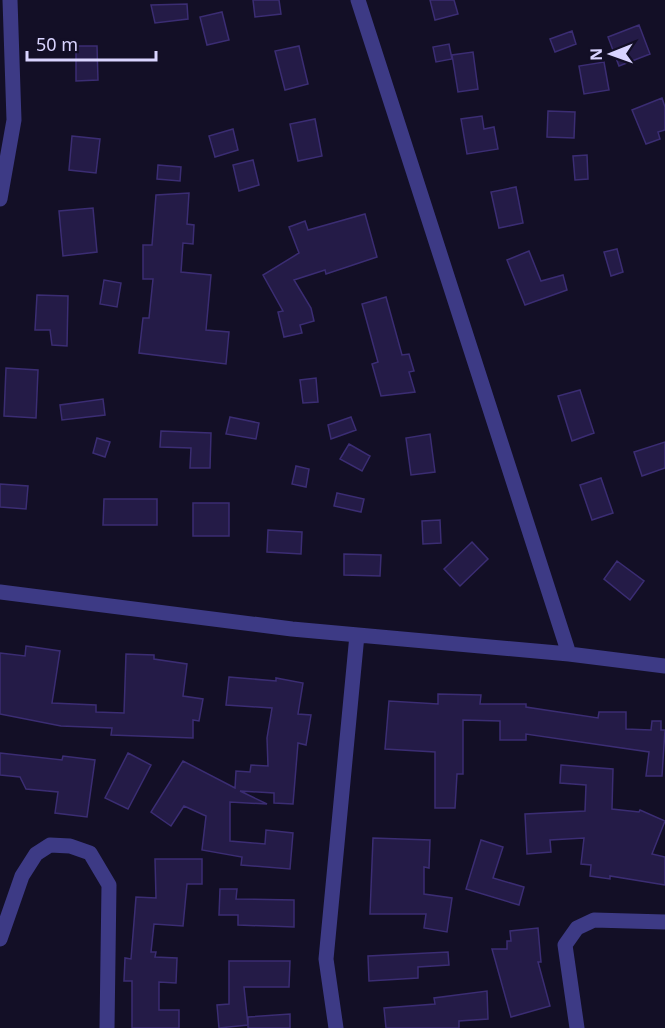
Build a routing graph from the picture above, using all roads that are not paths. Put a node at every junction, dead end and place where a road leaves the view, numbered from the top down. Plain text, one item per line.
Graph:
1 (10, 0) edge
2 (358, 0) edge
3 (0, 199) edge
4 (0, 592) edge
5 (357, 635) junction
6 (569, 654) junction
7 (665, 666) edge
8 (665, 922) edge
9 (0, 939) edge
10 (107, 1028) edge
11 (336, 1028) edge
12 (578, 1028) edge

1 - 3 street
2 - 6 street
4 - 5 street
5 - 6 street
5 - 11 street
6 - 7 street
8 - 12 street
9 - 10 street

